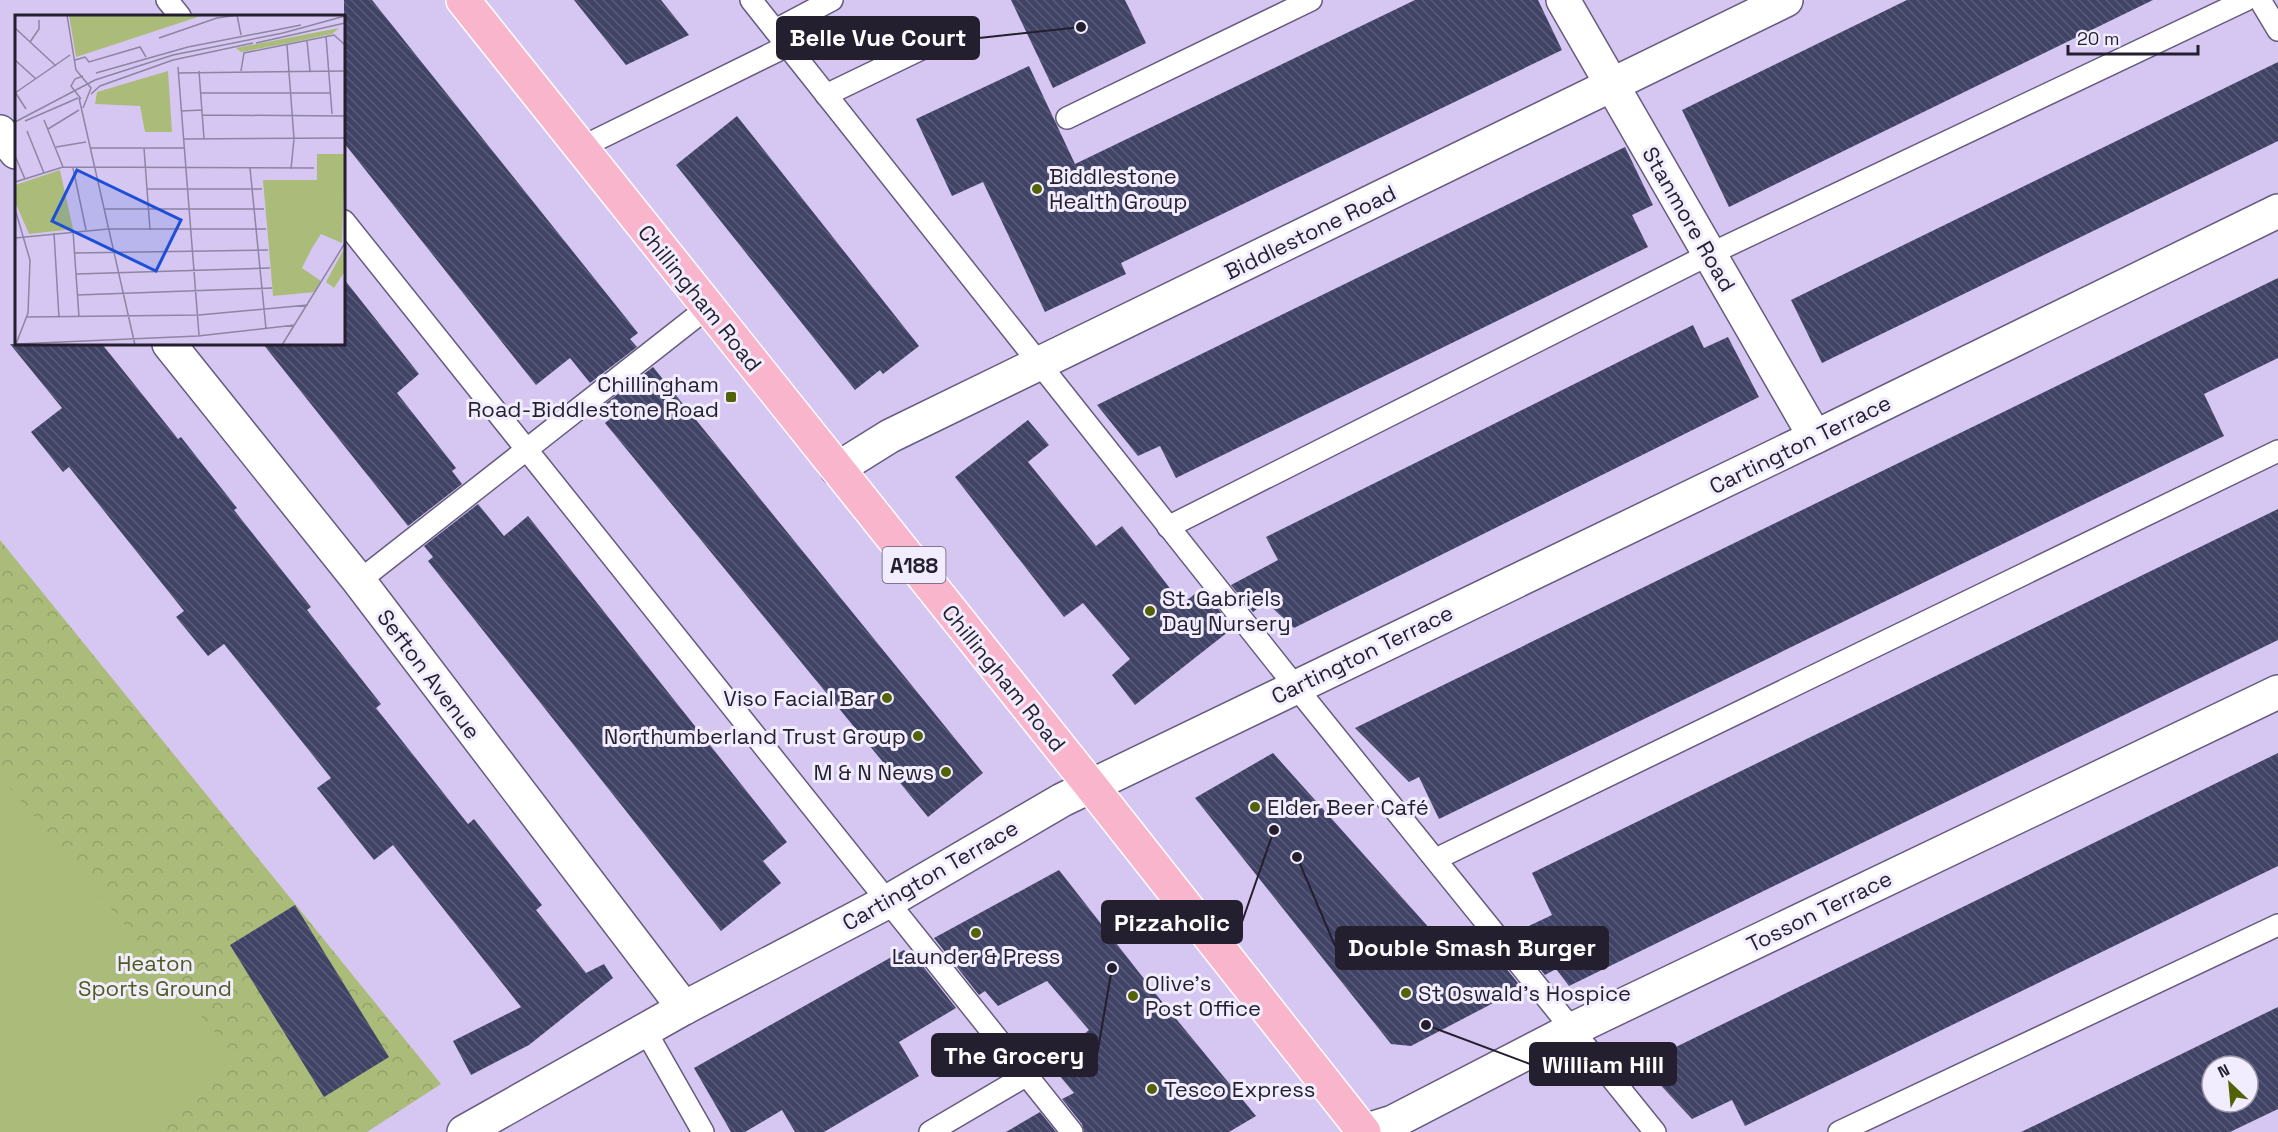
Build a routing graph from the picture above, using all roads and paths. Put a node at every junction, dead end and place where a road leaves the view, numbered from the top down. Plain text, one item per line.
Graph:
1 (167, 0) edge
2 (462, 0) edge
3 (751, 0) edge
4 (832, 0) edge
5 (1311, 0) edge
6 (1563, 0) edge
7 (1786, 0) edge
8 (2246, 0) edge
9 (2260, 0) edge
10 (179, 15) edge
11 (2278, 30) edge
12 (781, 38) junction
13 (944, 38) dead end
14 (1612, 86) junction
15 (826, 95) junction
16 (1067, 118) dead end
17 (0, 132) edge
18 (580, 148) junction
19 (15, 151) edge
20 (2278, 211) edge
21 (345, 222) edge
22 (1710, 254) junction
23 (707, 308) junction
24 (170, 345) edge
25 (1039, 364) junction
26 (1815, 437) junction
27 (527, 451) junction
28 (2278, 451) edge
29 (837, 469) junction
30 (1168, 527) junction
31 (359, 581) junction
32 (1295, 686) junction
33 (2278, 692) edge
34 (1090, 786) junction
35 (1436, 859) junction
36 (886, 902) junction
37 (2278, 925) edge
38 (684, 1008) junction
39 (645, 1030) junction
40 (1571, 1030) junction
41 (1027, 1075) junction
42 (464, 1132) edge
43 (703, 1132) edge
44 (930, 1132) edge
45 (1072, 1132) edge
46 (1362, 1132) edge
47 (1655, 1132) edge
48 (1839, 1132) edge

1 - 10 lane
2 - 18 main road, Chillingham Road / A188
3 - 12 lane
4 - 12 lane
5 - 16 lane
6 - 14 street, Stanmore Road
7 - 14 street, Biddlestone Road
8 - 22 lane
9 - 11 lane
12 - 15 lane
12 - 18 lane
13 - 15 lane
14 - 22 street, Stanmore Road
14 - 25 street, Biddlestone Road
15 - 25 lane
17 - 19 street
18 - 23 main road, Chillingham Road / A188
20 - 26 street, Cartington Terrace
21 - 27 lane
22 - 26 street, Stanmore Road
22 - 30 lane
23 - 27 lane
23 - 29 main road, Chillingham Road / A188
24 - 31 street, Sefton Avenue
25 - 29 street, Biddlestone Road
25 - 30 lane
26 - 32 street, Cartington Terrace
27 - 31 lane
27 - 36 lane
28 - 35 lane
29 - 34 main road, Chillingham Road / A188
30 - 32 lane
31 - 38 street, Sefton Avenue
32 - 34 street, Cartington Terrace
32 - 35 lane
33 - 40 street, Tosson Terrace
34 - 36 street, Cartington Terrace
34 - 46 main road, Chillingham Road / A188
35 - 40 lane
36 - 38 street, Cartington Terrace
36 - 41 lane
37 - 48 lane
38 - 39 street, Cartington Terrace
39 - 42 street, Cartington Terrace
39 - 43 lane
40 - 46 street, Tosson Terrace
40 - 47 lane
41 - 44 lane
41 - 45 lane

